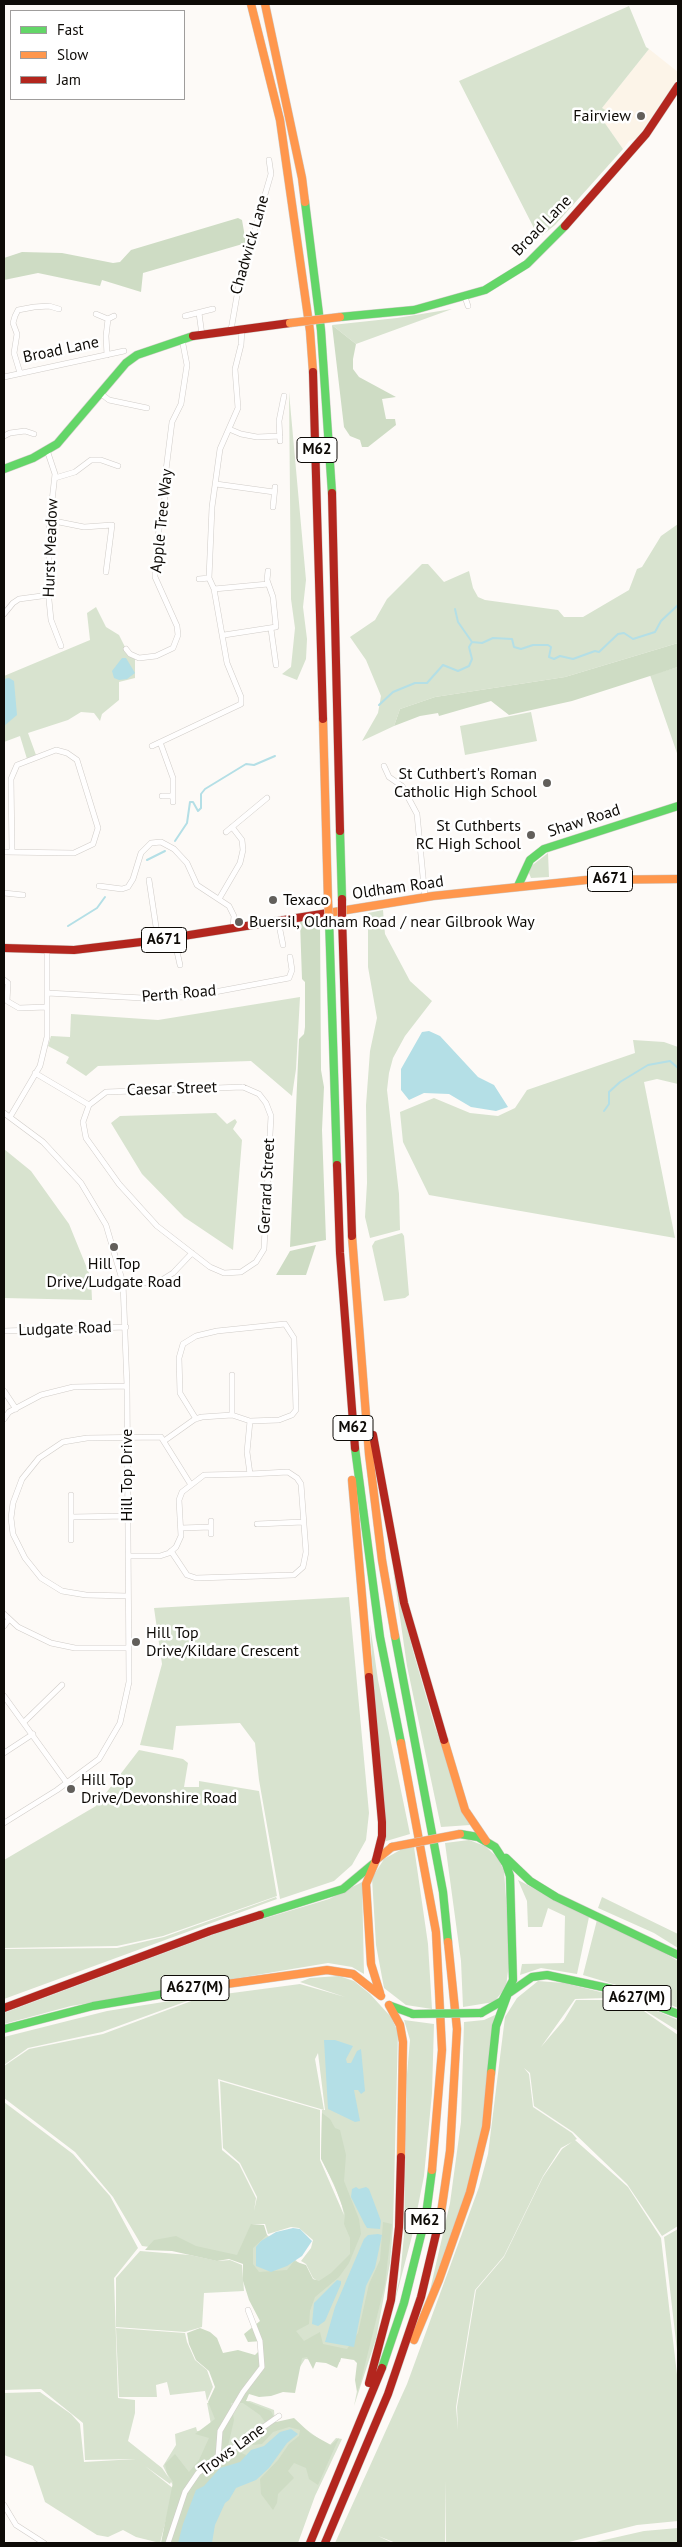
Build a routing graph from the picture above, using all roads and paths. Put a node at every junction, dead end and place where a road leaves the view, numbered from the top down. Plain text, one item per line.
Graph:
1 (251, 4) edge
2 (265, 4) edge
3 (678, 86) edge
4 (268, 160) dead end
5 (465, 297) junction
6 (468, 306) dead end
7 (213, 309) dead end
8 (59, 310) dead end
9 (199, 313) junction
10 (96, 314) dead end
11 (114, 316) dead end
12 (185, 316) dead end
13 (108, 319) junction
14 (242, 329) junction
15 (231, 330) junction
16 (202, 335) junction
17 (182, 339) junction
18 (124, 351) dead end
19 (107, 355) junction
20 (20, 373) junction
21 (4, 377) edge
22 (99, 392) junction
23 (284, 396) dead end
24 (147, 408) dead end
25 (229, 429) junction
26 (34, 434) dead end
27 (4, 436) edge
28 (47, 450) junction
29 (118, 466) dead end
30 (4, 469) edge
31 (55, 478) junction
32 (216, 484) junction
33 (273, 507) dead end
34 (50, 520) junction
35 (268, 571) dead end
36 (106, 572) dead end
37 (209, 578) junction
38 (199, 579) dead end
39 (268, 584) junction
40 (214, 589) junction
41 (49, 595) junction
42 (4, 614) edge
43 (271, 629) junction
44 (224, 635) junction
45 (62, 646) dead end
46 (125, 649) dead end
47 (276, 665) dead end
48 (160, 742) junction
49 (152, 746) dead end
50 (384, 766) dead end
51 (162, 796) dead end
52 (173, 796) junction
53 (173, 802) dead end
54 (265, 802) dead end
55 (678, 806) edge
56 (232, 827) junction
57 (226, 832) dead end
58 (160, 834) dead end
59 (158, 841) junction
60 (4, 852) edge
61 (12, 852) junction
62 (678, 879) edge
63 (149, 880) dead end
64 (99, 886) dead end
65 (518, 886) junction
66 (4, 893) edge
67 (23, 895) dead end
68 (425, 897) junction
69 (219, 899) junction
70 (278, 920) junction
71 (233, 928) junction
72 (174, 938) junction
73 (158, 940) junction
74 (283, 945) dead end
75 (4, 948) edge
76 (47, 950) junction
77 (290, 957) dead end
78 (180, 966) dead end
79 (4, 980) edge
80 (47, 993) junction
81 (5, 1004) edge
82 (47, 1007) junction
83 (36, 1073) junction
84 (259, 1094) joint
85 (89, 1106) junction
86 (4, 1113) edge
87 (10, 1116) junction
88 (192, 1253) junction
89 (123, 1283) junction
90 (126, 1327) junction
91 (4, 1331) edge
92 (345, 1344) junction
93 (361, 1368) junction
94 (232, 1375) dead end
95 (127, 1386) junction
96 (4, 1391) edge
97 (16, 1409) junction
98 (232, 1415) junction
99 (196, 1418) junction
100 (4, 1419) edge
101 (250, 1421) junction
102 (127, 1438) junction
103 (163, 1439) junction
104 (250, 1474) junction
105 (191, 1485) junction
106 (71, 1495) dead end
107 (127, 1516) junction
108 (71, 1517) junction
109 (4, 1518) edge
110 (11, 1518) junction
111 (303, 1522) junction
112 (256, 1524) dead end
113 (181, 1528) junction
114 (211, 1534) dead end
115 (72, 1540) dead end
116 (172, 1551) junction
117 (128, 1556) junction
118 (128, 1596) junction
119 (4, 1614) edge
120 (9, 1619) junction
121 (4, 1626) edge
122 (129, 1648) junction
123 (62, 1685) dead end
124 (4, 1696) edge
125 (24, 1722) junction
126 (34, 1734) junction
127 (4, 1753) edge
128 (67, 1783) junction
129 (4, 1823) edge
130 (486, 1841) junction
131 (500, 1852) junction
132 (375, 1862) junction
133 (678, 1955) edge
134 (508, 1995) junction
135 (382, 1996) junction
136 (389, 2005) junction
137 (4, 2008) edge
138 (678, 2014) edge
139 (4, 2030) edge
140 (248, 2310) dead end
141 (279, 2416) dead end
142 (370, 2439) junction
143 (218, 2458) junction
144 (329, 2495) junction
145 (4, 2505) edge
146 (44, 2543) edge
147 (168, 2543) edge
148 (310, 2543) edge
149 (325, 2543) edge

1 - 92 main road, M62, bridge
2 - 93 main road, M62, bridge
3 - 5 main road, Broad Lane
4 - 15 street, Chadwick Lane
5 - 6 street
5 - 14 main road, Broad Lane, bridge
7 - 9 street
8 - 20 street
9 - 12 street
9 - 16 street
10 - 13 street
11 - 13 street
13 - 19 street
14 - 15 main road, Broad Lane
14 - 25 street
15 - 16 main road, Broad Lane
16 - 17 main road, Broad Lane
17 - 22 main road, Broad Lane
17 - 46 street, Apple Tree Way
18 - 19 street, Broad Lane
19 - 20 street, Broad Lane
20 - 21 street, Broad Lane
22 - 24 street
22 - 28 main road, Broad Lane
23 - 25 street
25 - 32 street
26 - 27 street
28 - 30 main road, Broad Lane
28 - 31 street, Hurst Meadow
29 - 31 street
31 - 34 street, Hurst Meadow
32 - 33 street
32 - 37 street
34 - 36 street
34 - 41 street, Hurst Meadow
35 - 39 street
37 - 38 street
37 - 40 street
39 - 40 street
39 - 43 street
40 - 44 street
41 - 42 street
41 - 45 street, Hurst Meadow
43 - 44 street
43 - 47 street
44 - 48 street
48 - 49 street
48 - 52 street
50 - 68 street
51 - 52 street
52 - 53 street
54 - 56 street
55 - 65 main road, Shaw Road
56 - 57 street
56 - 69 street
58 - 59 street
59 - 64 street
59 - 69 street
60 - 61 street
61 - 61 street
62 - 65 main road, Oldham Road / A671
63 - 73 street
65 - 68 main road, Oldham Road / A671
66 - 67 street
68 - 70 main road, Oldham Road / A671
69 - 71 street
70 - 71 main road, Oldham Road / A671
70 - 74 street
71 - 72 main road, Oldham Road / A671
72 - 73 main road, Oldham Road / A671
72 - 78 street
73 - 76 main road, Oldham Road / A671
75 - 76 main road, Oldham Road / A671
76 - 80 street
77 - 80 street, Perth Road
79 - 81 street
80 - 82 street
81 - 82 street
82 - 83 street
83 - 85 street
83 - 87 street
84 - 85 street, Caesar Street
84 - 88 street, Gerrard Street
85 - 88 street
86 - 87 street, Hill Top Drive
87 - 89 street, Hill Top Drive
88 - 89 street
89 - 90 street, Hill Top Drive
90 - 91 street, Ludgate Road
90 - 95 street, Hill Top Drive
92 - 132 main road, M62
92 - 144 main road, M62
93 - 130 main road, M62
93 - 142 main road, M62
94 - 98 street
95 - 97 street
95 - 102 street, Hill Top Drive
96 - 97 street
97 - 100 street
98 - 99 street
98 - 101 street
99 - 101 street
99 - 103 street
101 - 104 street
102 - 103 street
102 - 107 street, Hill Top Drive
102 - 110 street
103 - 105 street
104 - 105 street
104 - 111 street
105 - 113 street
106 - 108 street
107 - 108 street
107 - 117 street, Hill Top Drive
108 - 115 street
109 - 110 street
110 - 118 street
111 - 112 street
111 - 116 street
113 - 114 street
113 - 116 street
116 - 117 street
117 - 118 street, Hill Top Drive
118 - 122 street, Hill Top Drive
119 - 120 street
120 - 121 street
120 - 122 street
122 - 128 street, Hill Top Drive
123 - 125 street
124 - 125 street
125 - 126 street
126 - 127 street
126 - 128 street
128 - 129 street, Hill Top Drive
130 - 131 main road
130 - 132 main road, bridge
131 - 133 main road
131 - 134 main road
132 - 135 main road, A627(M)
132 - 137 main road
134 - 136 main road, A627(M), bridge
134 - 138 main road, A627(M)
134 - 142 main road, M62
135 - 136 main road, A627(M)
135 - 139 main road, A627(M)
136 - 144 main road, M62
140 - 143 street
141 - 143 street, Trows Lane
142 - 149 main road, M62
143 - 147 street, Trows Lane
144 - 148 main road, M62
145 - 146 street

